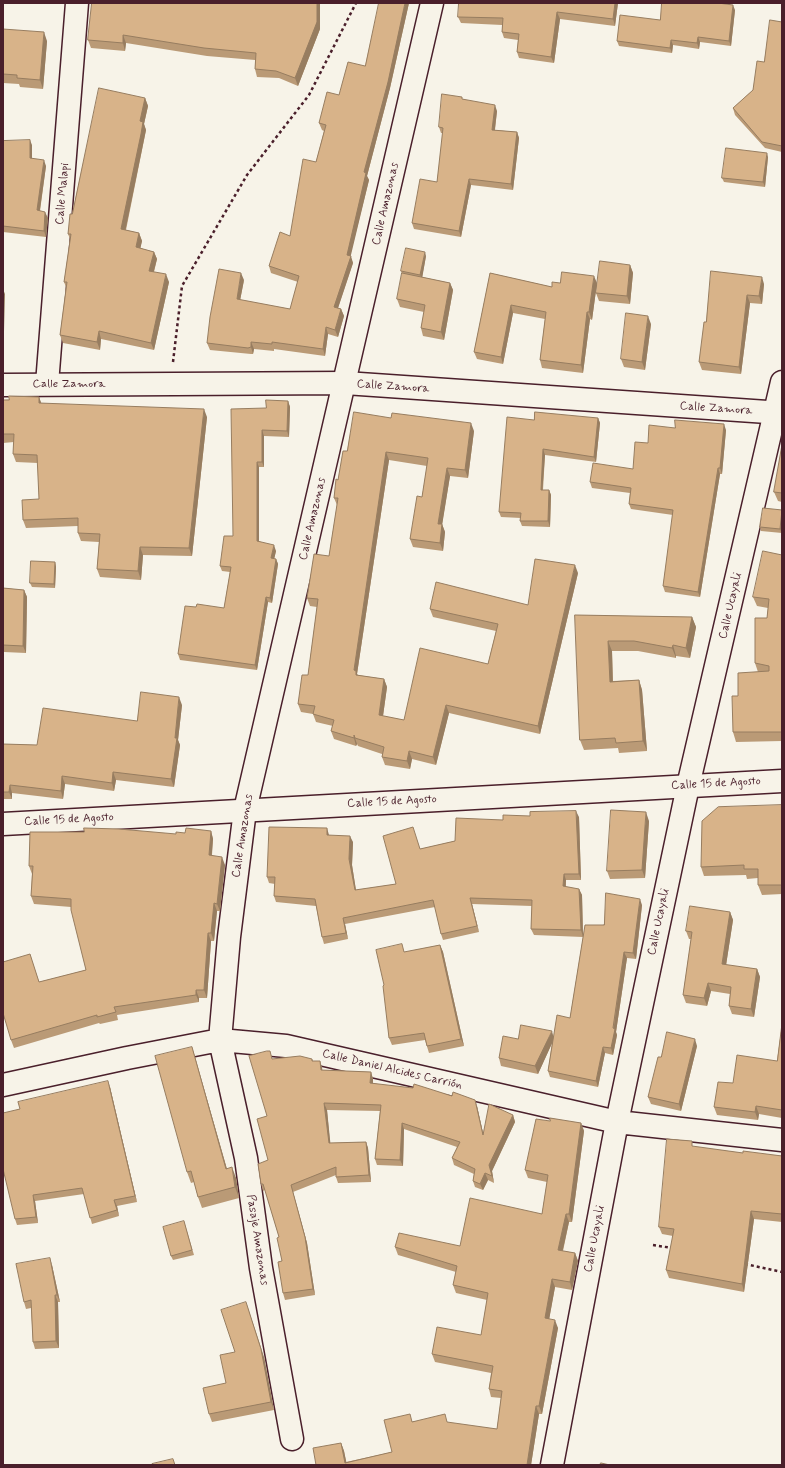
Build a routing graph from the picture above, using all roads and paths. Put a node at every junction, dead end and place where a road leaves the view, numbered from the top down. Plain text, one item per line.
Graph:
1 (77, 3) edge
2 (356, 3) edge
3 (432, 3) edge
4 (782, 382) edge
5 (345, 383) junction
6 (47, 384) junction
7 (171, 384) junction
8 (3, 385) edge
9 (779, 413) edge
10 (782, 781) edge
11 (688, 786) junction
12 (245, 810) junction
13 (3, 824) edge
14 (220, 1040) junction
15 (3, 1085) edge
16 (617, 1122) junction
17 (782, 1140) edge
18 (653, 1245) dead end
19 (675, 1249) edge
20 (740, 1262) edge
21 (782, 1272) edge
22 (292, 1439) dead end
23 (552, 1465) edge

1 - 6 street, Calle Malapi
2 - 7 path
3 - 5 street, Calle Amazonas
4 - 9 street, Calle Ucayali
5 - 7 street, Calle Zamora
5 - 9 street, Calle Zamora
5 - 12 street, Calle Amazonas
6 - 7 street, Calle Zamora
6 - 8 street, Calle Zamora
9 - 11 street, Calle Ucayali
10 - 11 street, Calle 15 de Agosto
11 - 12 street, Calle 15 de Agosto
11 - 16 street, Calle Ucayali
12 - 13 street, Calle 15 de Agosto
12 - 14 street, Calle Amazonas
14 - 15 street, Calle Daniel Alcides Carrión
14 - 16 street, Calle Daniel Alcides Carrión
14 - 22 street, Pasaje Amazonas
16 - 17 street, Calle Daniel Alcides Carrión
16 - 23 street, Calle Ucayali
18 - 19 path
20 - 21 path

